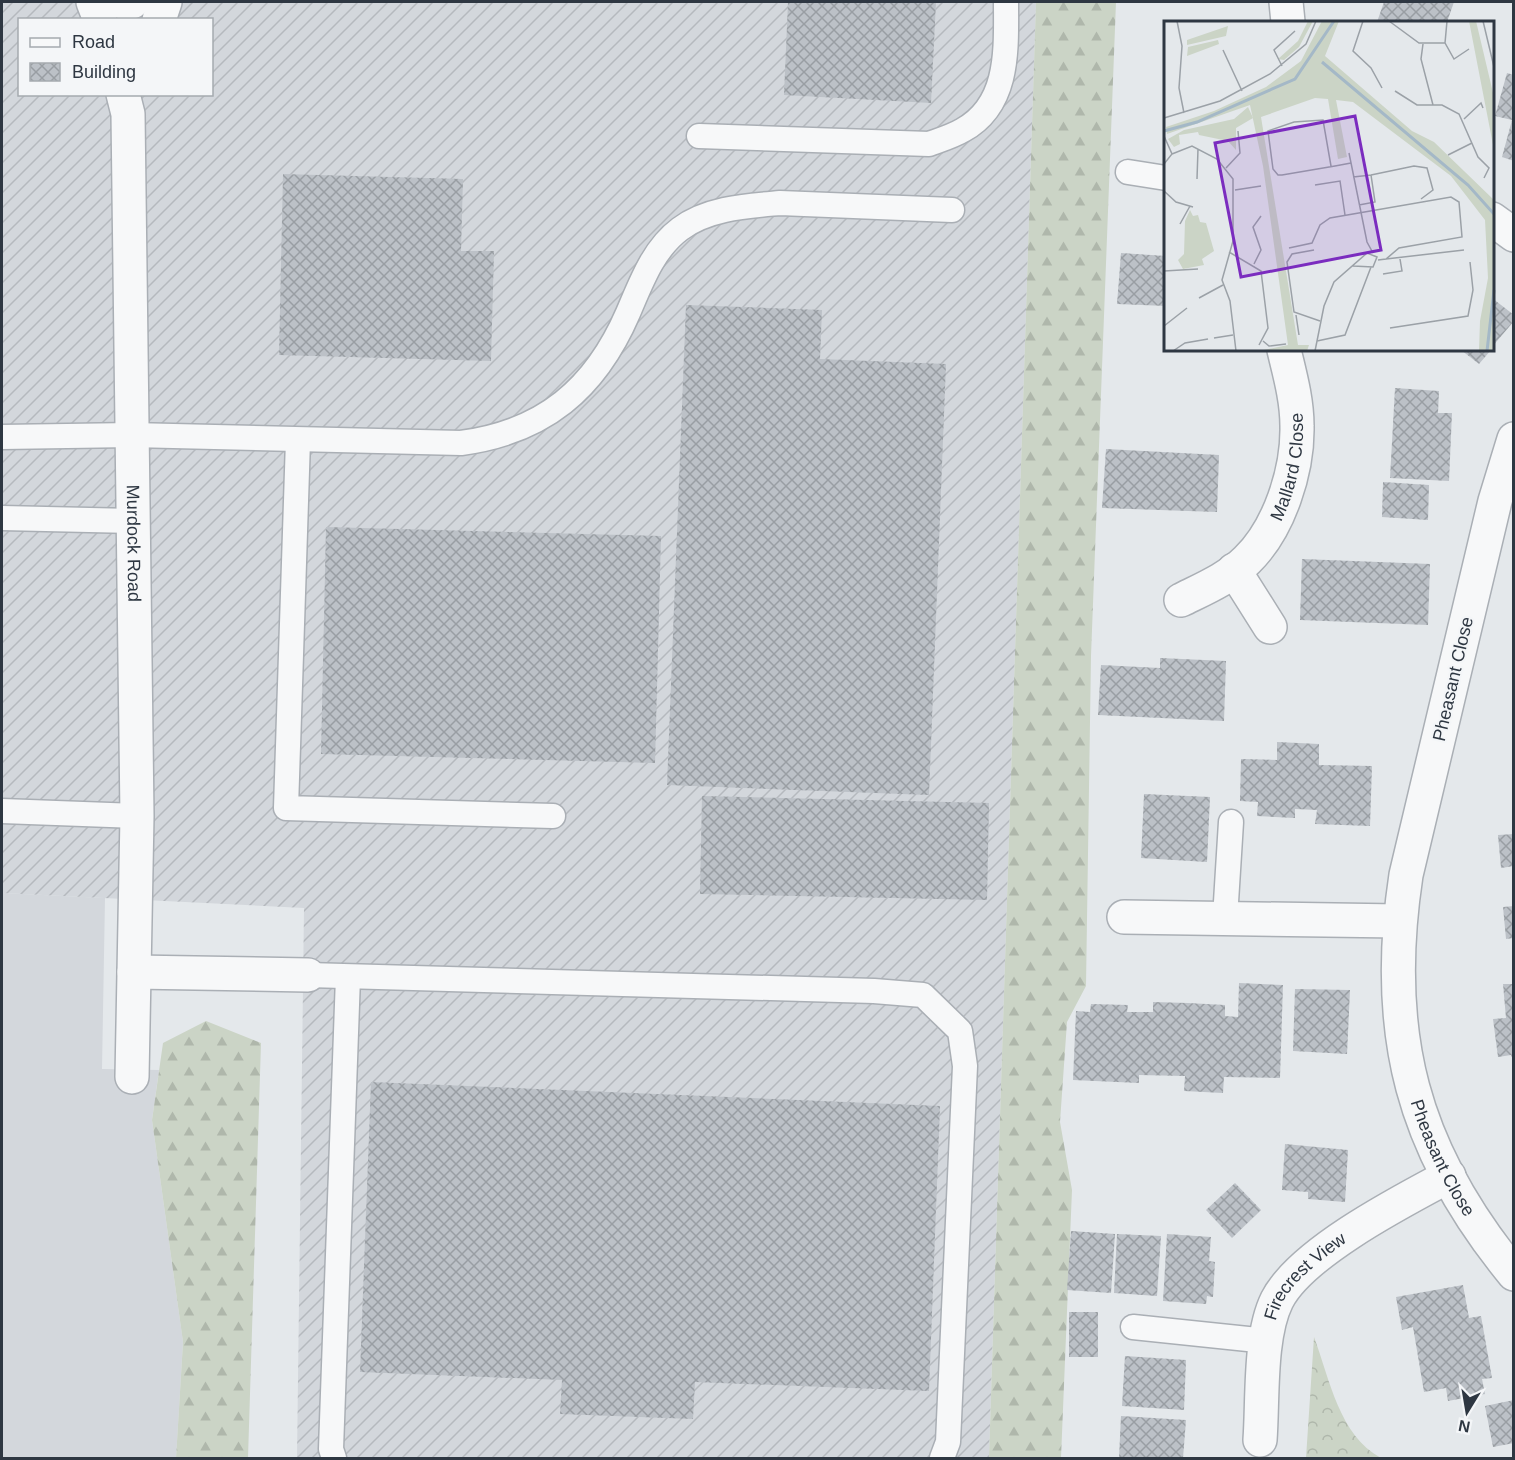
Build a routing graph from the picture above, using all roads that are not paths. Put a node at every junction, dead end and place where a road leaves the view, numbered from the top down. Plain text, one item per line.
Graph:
1 (93, 2) edge
2 (122, 2) edge
3 (132, 2) edge
4 (165, 2) edge
5 (1006, 2) edge
6 (1286, 2) edge
7 (99, 18) edge
8 (160, 18) edge
9 (1288, 21) edge
10 (128, 101) edge
11 (699, 136) dead end
12 (1128, 172) dead end
13 (1164, 178) edge
14 (952, 210) dead end
15 (1494, 221) edge
16 (1514, 236) edge
17 (1284, 351) edge
18 (132, 435) junction
19 (2, 437) edge
20 (1514, 439) edge
21 (298, 440) junction
22 (2, 518) edge
23 (133, 520) junction
24 (1234, 570) junction
25 (1181, 600) dead end
26 (1270, 627) dead end
27 (2, 811) edge
28 (137, 816) junction
29 (553, 816) dead end
30 (1231, 822) dead end
31 (1124, 917) dead end
32 (1225, 918) junction
33 (1399, 921) junction
34 (134, 972) junction
35 (308, 975) joint
36 (348, 977) junction
37 (132, 1077) dead end
38 (1449, 1176) junction
39 (1514, 1274) edge
40 (1133, 1328) dead end
41 (1267, 1341) junction
42 (1260, 1449) edge
43 (334, 1458) edge
44 (942, 1458) edge

1 - 7 street
2 - 3 street
4 - 8 street
5 - 11 lane
6 - 9 street
10 - 18 street, Murdock Road
12 - 13 lane
14 - 21 lane
15 - 16 street
17 - 24 street, Mallard Close
18 - 19 lane
18 - 21 lane
18 - 23 street, Murdock Road
20 - 33 street, Pheasant Close
21 - 29 lane
22 - 23 lane
23 - 28 street, Murdock Road
24 - 25 street, Mallard Close
24 - 26 street
27 - 28 lane
28 - 34 street, Murdock Road
30 - 32 lane
31 - 32 street
32 - 33 street
33 - 38 street, Pheasant Close
34 - 35 street
34 - 37 street, Murdock Road
35 - 36 lane
36 - 43 lane
36 - 44 lane
38 - 39 street, Pheasant Close
38 - 41 street, Firecrest View
40 - 41 lane
41 - 42 street, Firecrest View

